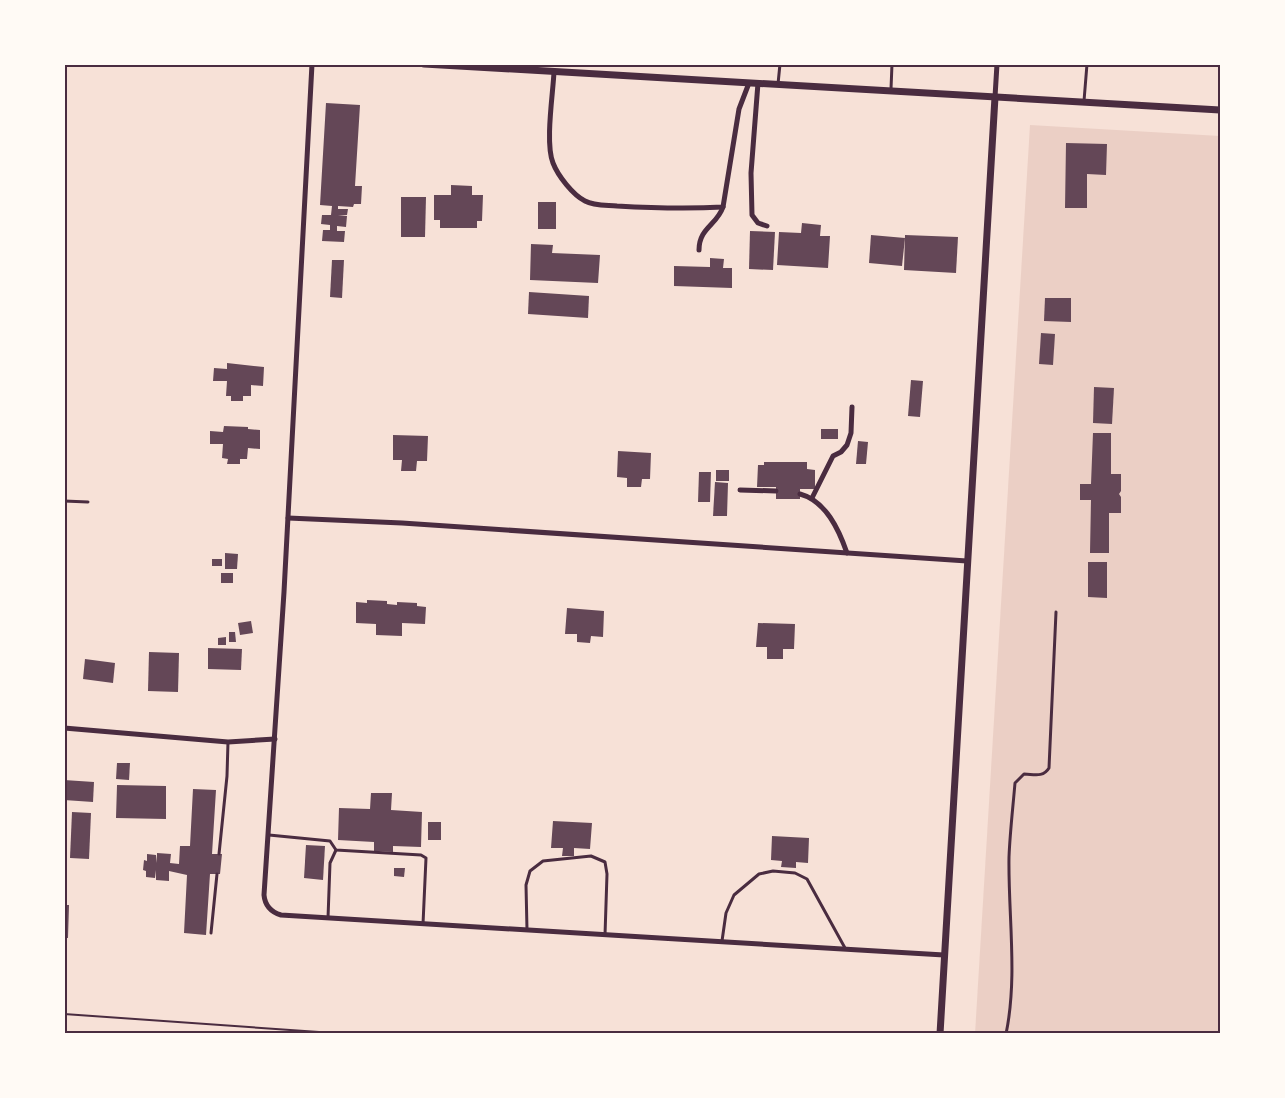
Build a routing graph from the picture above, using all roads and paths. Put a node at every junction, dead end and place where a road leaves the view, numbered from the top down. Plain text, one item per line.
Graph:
1 (312, 64) edge
2 (424, 64) edge
3 (780, 64) edge
4 (892, 64) edge
5 (997, 64) edge
6 (1087, 64) edge
7 (554, 72) junction
8 (749, 83) junction
9 (758, 83) junction
10 (778, 84) junction
11 (891, 91) junction
12 (995, 97) junction
13 (1084, 101) junction
14 (1221, 110) edge
15 (723, 207) junction
16 (767, 226) dead end
17 (699, 250) dead end
18 (852, 407) dead end
19 (740, 490) dead end
20 (776, 491) dead end
21 (800, 494) dead end
22 (812, 498) junction
23 (64, 501) edge
24 (88, 502) dead end
25 (288, 518) junction
26 (847, 554) junction
27 (968, 561) junction
28 (1056, 612) dead end
29 (64, 728) edge
30 (275, 739) junction
31 (228, 742) junction
32 (269, 835) junction
33 (336, 850) junction
34 (219, 854) dead end
35 (217, 874) dead end
36 (328, 918) junction
37 (423, 924) junction
38 (527, 932) junction
39 (211, 933) dead end
40 (605, 936) junction
41 (722, 941) junction
42 (845, 948) junction
43 (944, 955) junction
44 (64, 1014) edge
45 (348, 1034) edge
46 (940, 1034) edge
47 (1006, 1034) edge

1 - 25 street
2 - 7 street
3 - 10 lane
4 - 11 lane
5 - 12 street
6 - 13 lane
7 - 8 street
7 - 15 street
8 - 9 street
8 - 15 street
9 - 10 street
9 - 16 street
10 - 11 street
11 - 12 street
12 - 13 street
12 - 27 street
13 - 14 street
15 - 17 street
18 - 22 street
19 - 20 street
21 - 22 street
22 - 26 street
23 - 24 lane
25 - 26 street
25 - 30 street
26 - 27 street
27 - 43 street
28 - 47 lane
29 - 31 street
30 - 31 street
30 - 32 street
31 - 34 lane
32 - 33 lane
32 - 36 street
33 - 36 lane
33 - 37 lane
35 - 39 lane
36 - 37 street
37 - 38 street
38 - 40 street
38 - 40 lane
40 - 41 street
41 - 42 street
41 - 42 lane
42 - 43 street
43 - 46 street
44 - 45 path

